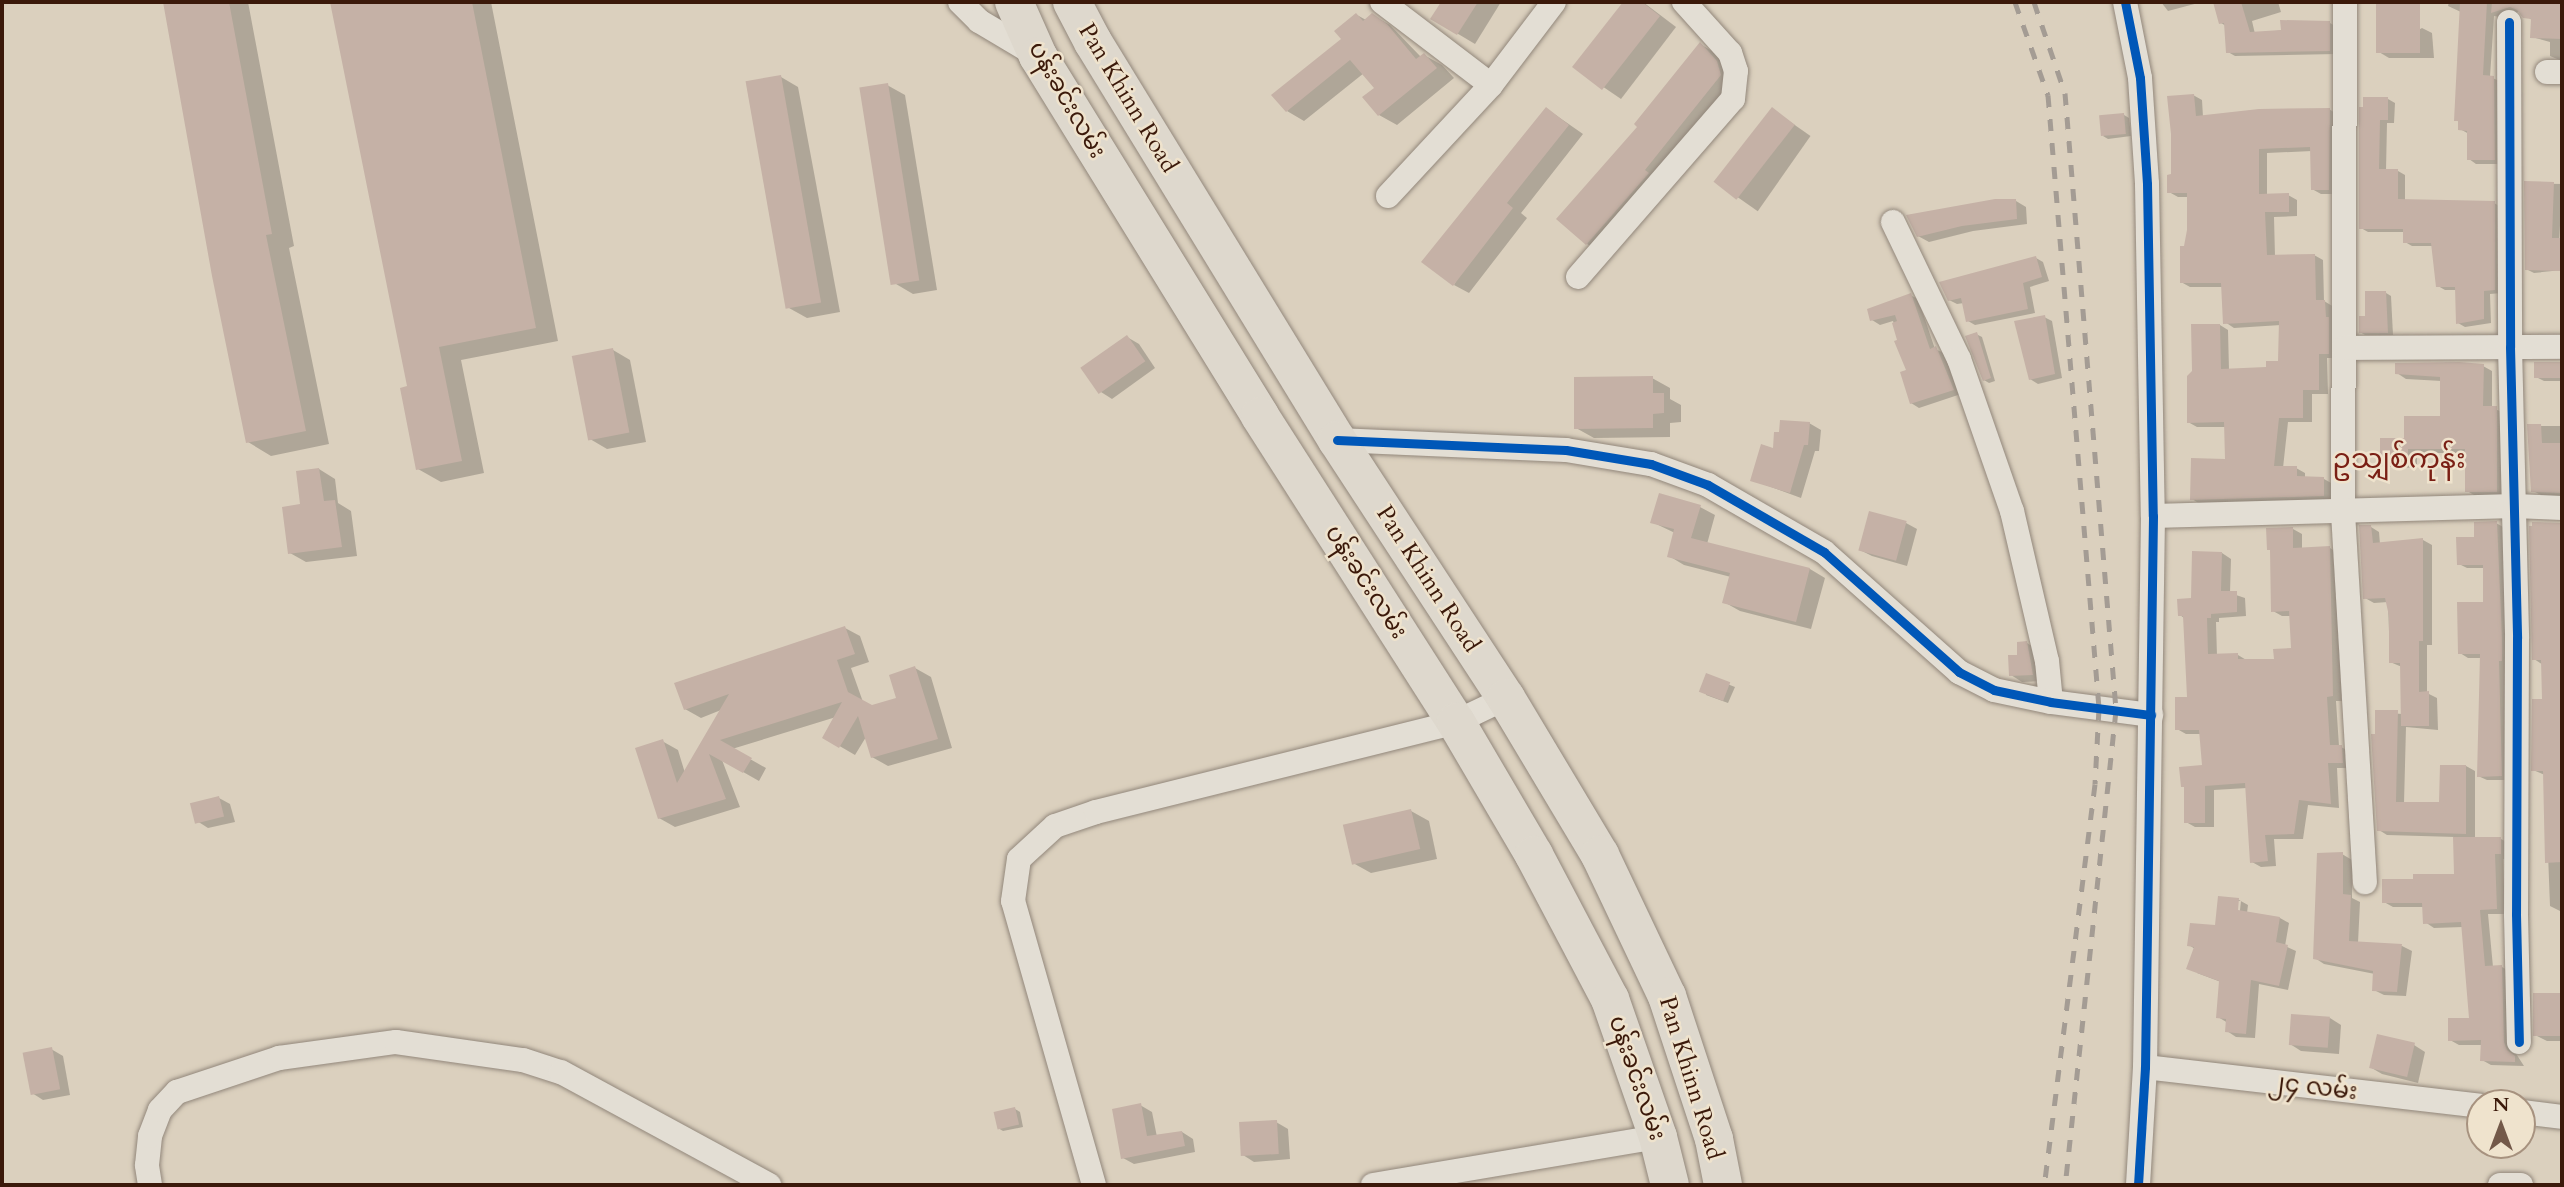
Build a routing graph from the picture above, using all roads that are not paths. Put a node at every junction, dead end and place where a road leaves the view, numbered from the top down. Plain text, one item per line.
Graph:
1 (960, 2) edge
2 (1014, 2) edge
3 (1072, 2) edge
4 (1382, 2) edge
5 (1554, 2) edge
6 (1684, 2) edge
7 (2125, 2) edge
8 (2345, 2) edge
9 (2509, 22) dead end
10 (1038, 56) junction
11 (1491, 85) junction
12 (1388, 196) dead end
13 (1893, 222) dead end
14 (1578, 276) dead end
15 (2510, 347) junction
16 (2562, 347) edge
17 (2344, 348) junction
18 (1337, 440) junction
19 (2515, 506) junction
20 (2562, 508) edge
21 (2343, 513) junction
22 (2153, 516) junction
23 (1506, 698) junction
24 (2051, 702) junction
25 (2151, 715) junction
26 (1456, 722) junction
27 (2365, 882) dead end
28 (2519, 1042) dead end
29 (2145, 1067) junction
30 (2466, 1105) edge
31 (2536, 1114) edge
32 (2562, 1117) edge
33 (1658, 1137) junction
34 (150, 1185) edge
35 (769, 1185) edge
36 (1094, 1185) edge
37 (1373, 1185) edge
38 (1670, 1185) edge
39 (1723, 1185) edge
40 (2137, 1185) edge
41 (2500, 1185) edge
42 (2521, 1185) edge

1 - 10 street
2 - 10 main road, ပန်းခင်းလမ်း
3 - 18 main road, Pan Khinn Road
4 - 11 street
5 - 11 street
6 - 14 street
7 - 22 street
8 - 17 street
9 - 15 street
10 - 26 main road, ပန်းခင်းလမ်း
11 - 12 street
13 - 24 street
15 - 16 street
15 - 17 street
15 - 19 street
17 - 21 street
18 - 23 main road, Pan Khinn Road
18 - 24 street
19 - 20 street
19 - 21 street
19 - 28 street
21 - 22 street
21 - 27 street
22 - 25 street
23 - 26 street
23 - 39 main road, Pan Khinn Road
24 - 25 street
25 - 29 street
26 - 33 main road, ပန်းခင်းလမ်း
26 - 36 street
29 - 30 street, ၂၄ လမ်း
29 - 40 street
31 - 32 street
33 - 37 street
33 - 38 main road, ပန်းခင်းလမ်း
34 - 35 street
41 - 42 street

